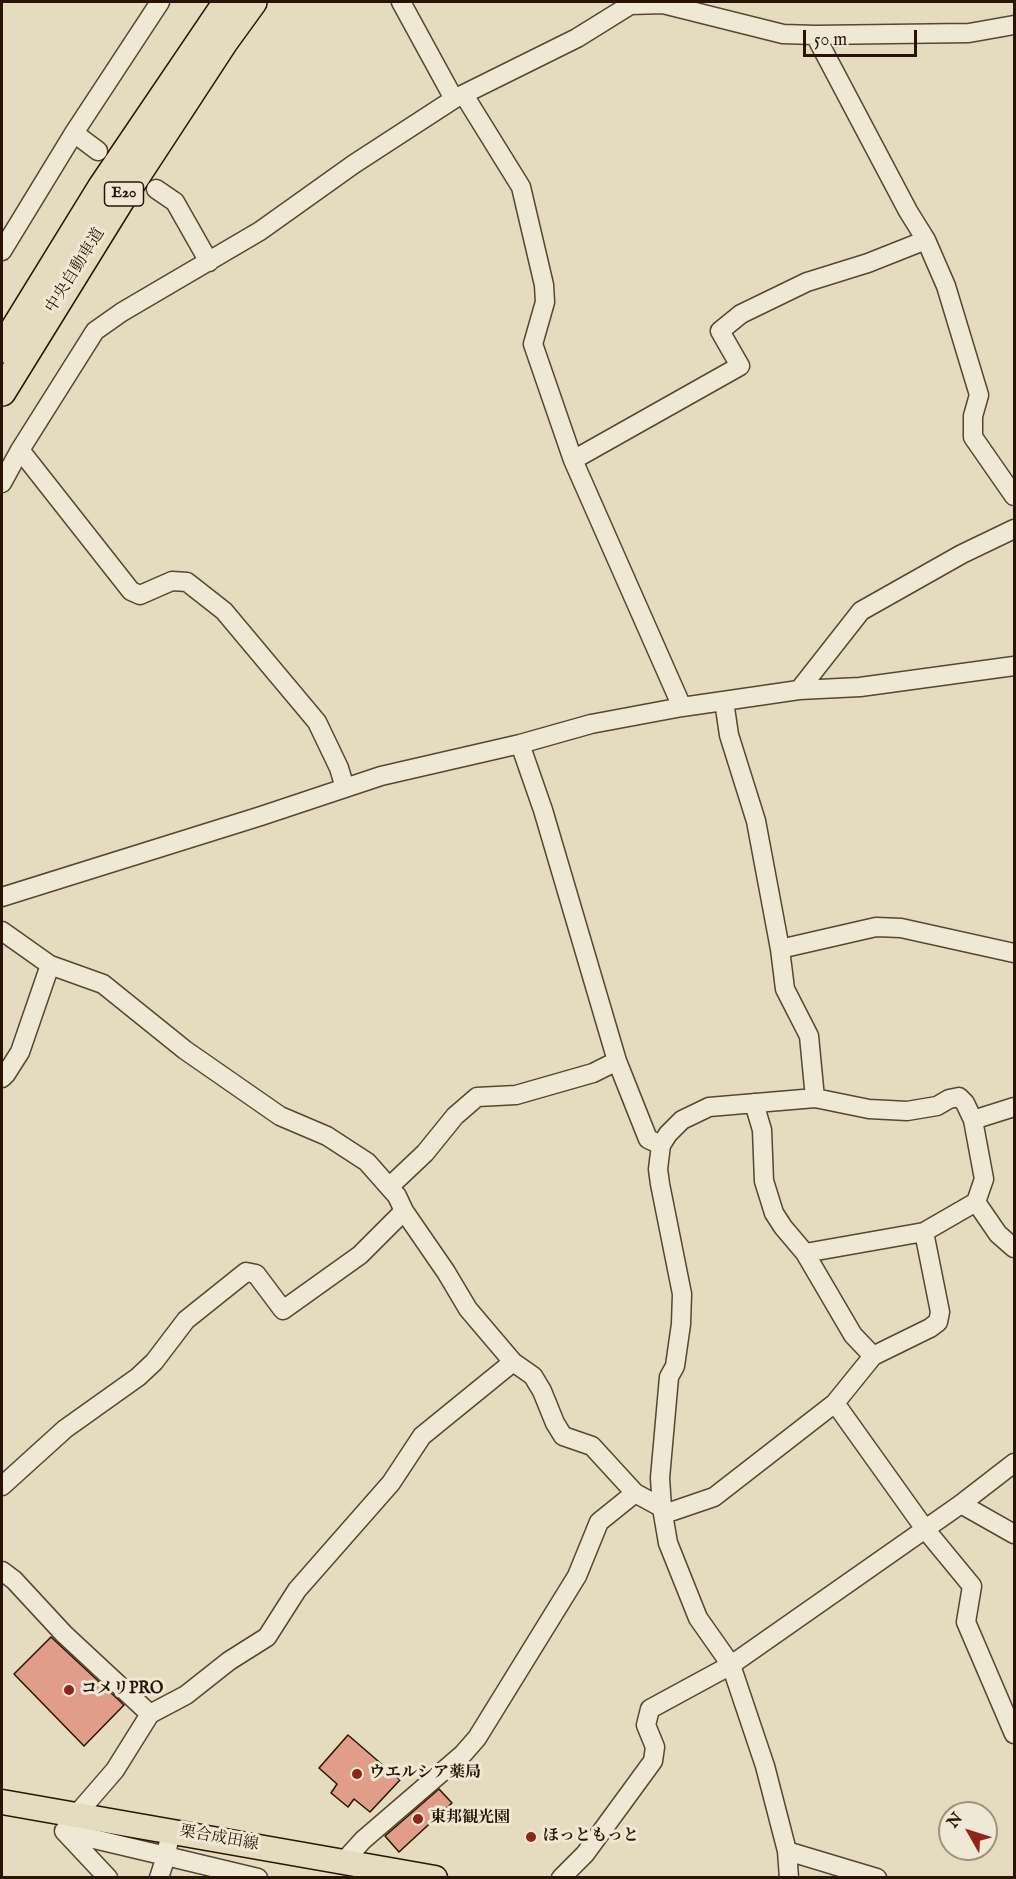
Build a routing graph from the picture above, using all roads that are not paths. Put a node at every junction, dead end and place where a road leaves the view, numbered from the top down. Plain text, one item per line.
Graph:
1 (160, 2) edge
2 (227, 2) edge
3 (253, 2) edge
4 (401, 2) edge
5 (1014, 25) edge
6 (815, 35) junction
7 (459, 97) junction
8 (75, 133) junction
9 (98, 151) dead end
10 (156, 189) dead end
11 (926, 240) junction
12 (2, 251) edge
13 (209, 262) junction
14 (2, 349) edge
15 (2, 392) edge
16 (20, 450) junction
17 (573, 460) junction
18 (2, 483) edge
19 (1014, 496) edge
20 (1014, 530) edge
21 (1014, 666) edge
22 (799, 690) junction
23 (724, 702) junction
24 (682, 707) junction
25 (520, 744) junction
26 (345, 788) junction
27 (2, 897) edge
28 (2, 931) edge
29 (780, 949) junction
30 (1014, 953) edge
31 (50, 965) junction
32 (616, 1061) junction
33 (2, 1078) edge
34 (815, 1098) junction
35 (754, 1103) junction
36 (1014, 1107) edge
37 (973, 1120) junction
38 (661, 1145) junction
39 (389, 1187) junction
40 (976, 1202) junction
41 (404, 1211) junction
42 (924, 1232) junction
43 (1014, 1248) edge
44 (805, 1253) junction
45 (873, 1356) junction
46 (513, 1362) junction
47 (835, 1402) junction
48 (1014, 1463) edge
49 (2, 1486) edge
50 (635, 1493) junction
51 (962, 1504) junction
52 (662, 1508) junction
53 (925, 1529) junction
54 (1014, 1534) edge
55 (2, 1571) edge
56 (730, 1665) junction
57 (150, 1714) junction
58 (1014, 1734) edge
59 (2, 1802) edge
60 (65, 1813) junction
61 (170, 1830) junction
62 (787, 1851) junction
63 (166, 1856) junction
64 (345, 1861) junction
65 (108, 1878) edge
66 (159, 1878) edge
67 (258, 1878) edge
68 (435, 1878) edge
69 (561, 1878) edge
70 (789, 1878) edge
71 (877, 1878) edge

1 - 8 street
2 - 14 highway, 中央自動車道 / E20
3 - 15 highway, 中央自動車道 / E20
4 - 7 street
5 - 6 street
6 - 7 street
6 - 11 street
7 - 13 street
7 - 17 street
8 - 9 street
8 - 12 street
10 - 13 street
11 - 17 street
11 - 19 street
13 - 16 street
16 - 18 street
16 - 26 street
17 - 24 street
20 - 22 street
21 - 22 street
22 - 23 street
23 - 24 street
23 - 29 street
24 - 25 street
25 - 26 street
25 - 32 street
26 - 27 street
28 - 31 street
29 - 30 street
29 - 34 street
31 - 33 street
31 - 39 street
32 - 38 street
32 - 39 street
34 - 35 street
34 - 37 street
35 - 38 street
35 - 44 street
36 - 37 street
37 - 40 street
38 - 52 street
39 - 41 street
40 - 42 street
40 - 43 street
41 - 46 street
41 - 49 street
42 - 44 street
42 - 45 street
44 - 45 street
45 - 47 street
46 - 50 street
46 - 57 street
47 - 52 street
47 - 53 street
48 - 51 street
50 - 52 street
50 - 64 street
51 - 53 street
51 - 54 street
52 - 56 street
53 - 56 street
53 - 58 street
55 - 57 street
56 - 62 street
56 - 69 street
57 - 60 street
59 - 60 main road, 栗合成田線
60 - 61 main road, 栗合成田線
60 - 63 street
60 - 65 street
61 - 63 street
61 - 64 main road, 栗合成田線
62 - 70 street
62 - 71 street
63 - 66 street
63 - 67 street
64 - 68 main road, 栗合成田線

